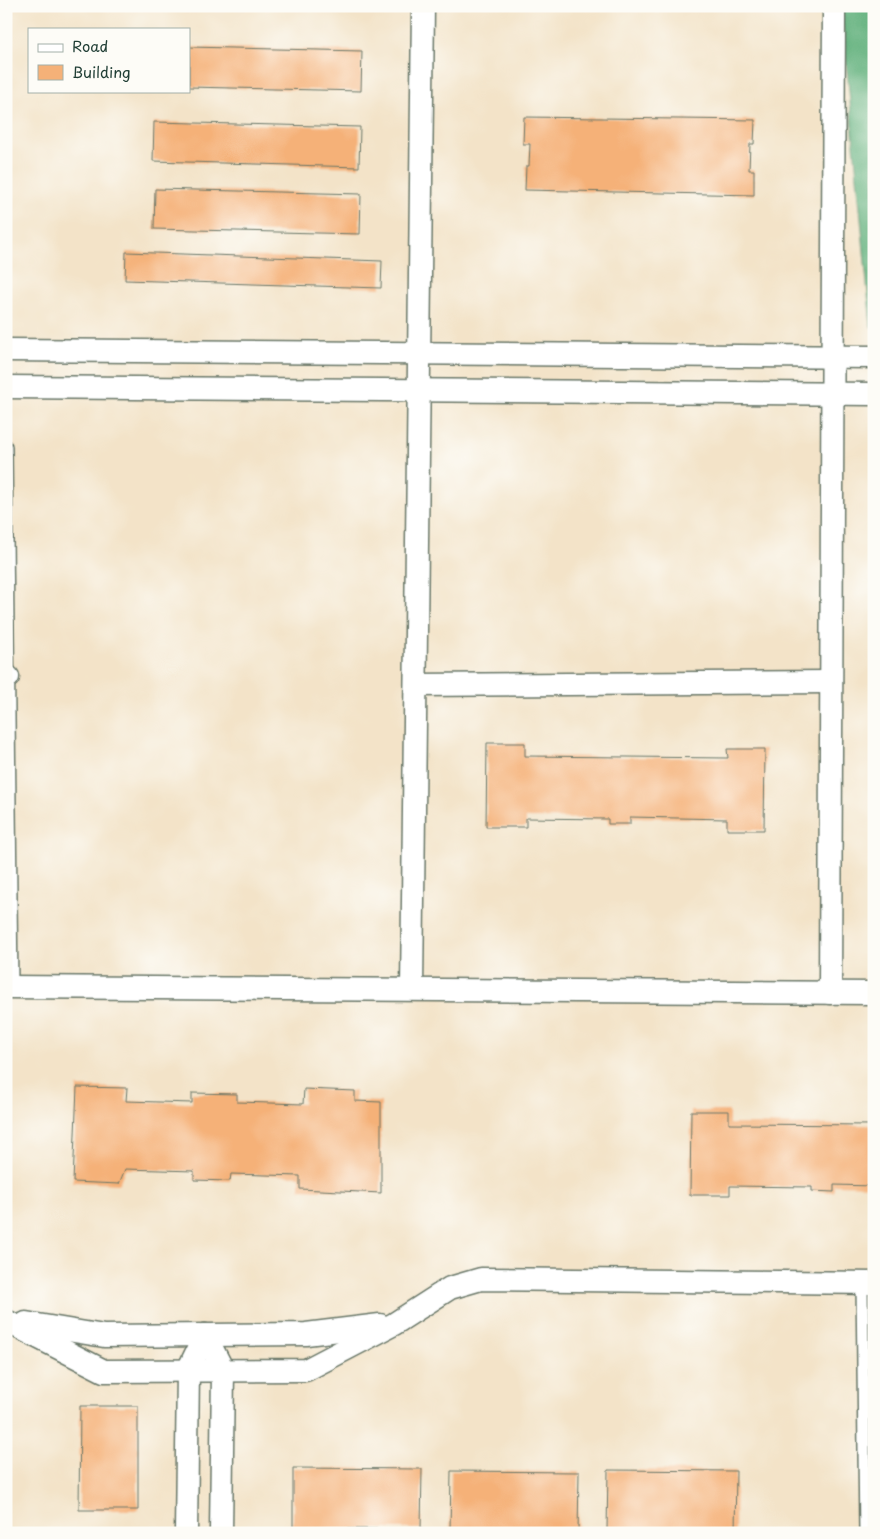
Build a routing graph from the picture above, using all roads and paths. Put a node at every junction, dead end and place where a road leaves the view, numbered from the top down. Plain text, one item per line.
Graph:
1 (423, 6) edge
2 (834, 6) edge
3 (6, 350) edge
4 (419, 353) junction
5 (833, 357) junction
6 (874, 357) edge
7 (6, 387) edge
8 (419, 391) junction
9 (832, 394) junction
10 (874, 394) edge
11 (6, 446) edge
12 (7, 677) edge
13 (831, 682) junction
14 (416, 685) junction
15 (9, 987) edge
16 (412, 989) junction
17 (830, 993) junction
18 (874, 993) edge
19 (868, 1283) edge
20 (6, 1321) edge
21 (394, 1324) junction
22 (205, 1335) junction
23 (188, 1370) junction
24 (223, 1370) junction
25 (186, 1533) edge
26 (221, 1533) edge
27 (865, 1533) edge

1 - 4 street
2 - 5 street
3 - 4 street
4 - 5 street
4 - 8 street
5 - 6 street
5 - 9 street
7 - 8 street
8 - 9 street
8 - 14 street
9 - 10 street
9 - 13 street
11 - 12 lane
12 - 15 lane
13 - 14 street
13 - 17 street
14 - 16 street
15 - 16 street
16 - 17 street
17 - 18 street
19 - 21 street
19 - 27 lane
20 - 22 street
20 - 23 street
21 - 22 street
21 - 24 street
22 - 23 street
22 - 24 street
23 - 24 street
23 - 25 street
24 - 26 street

